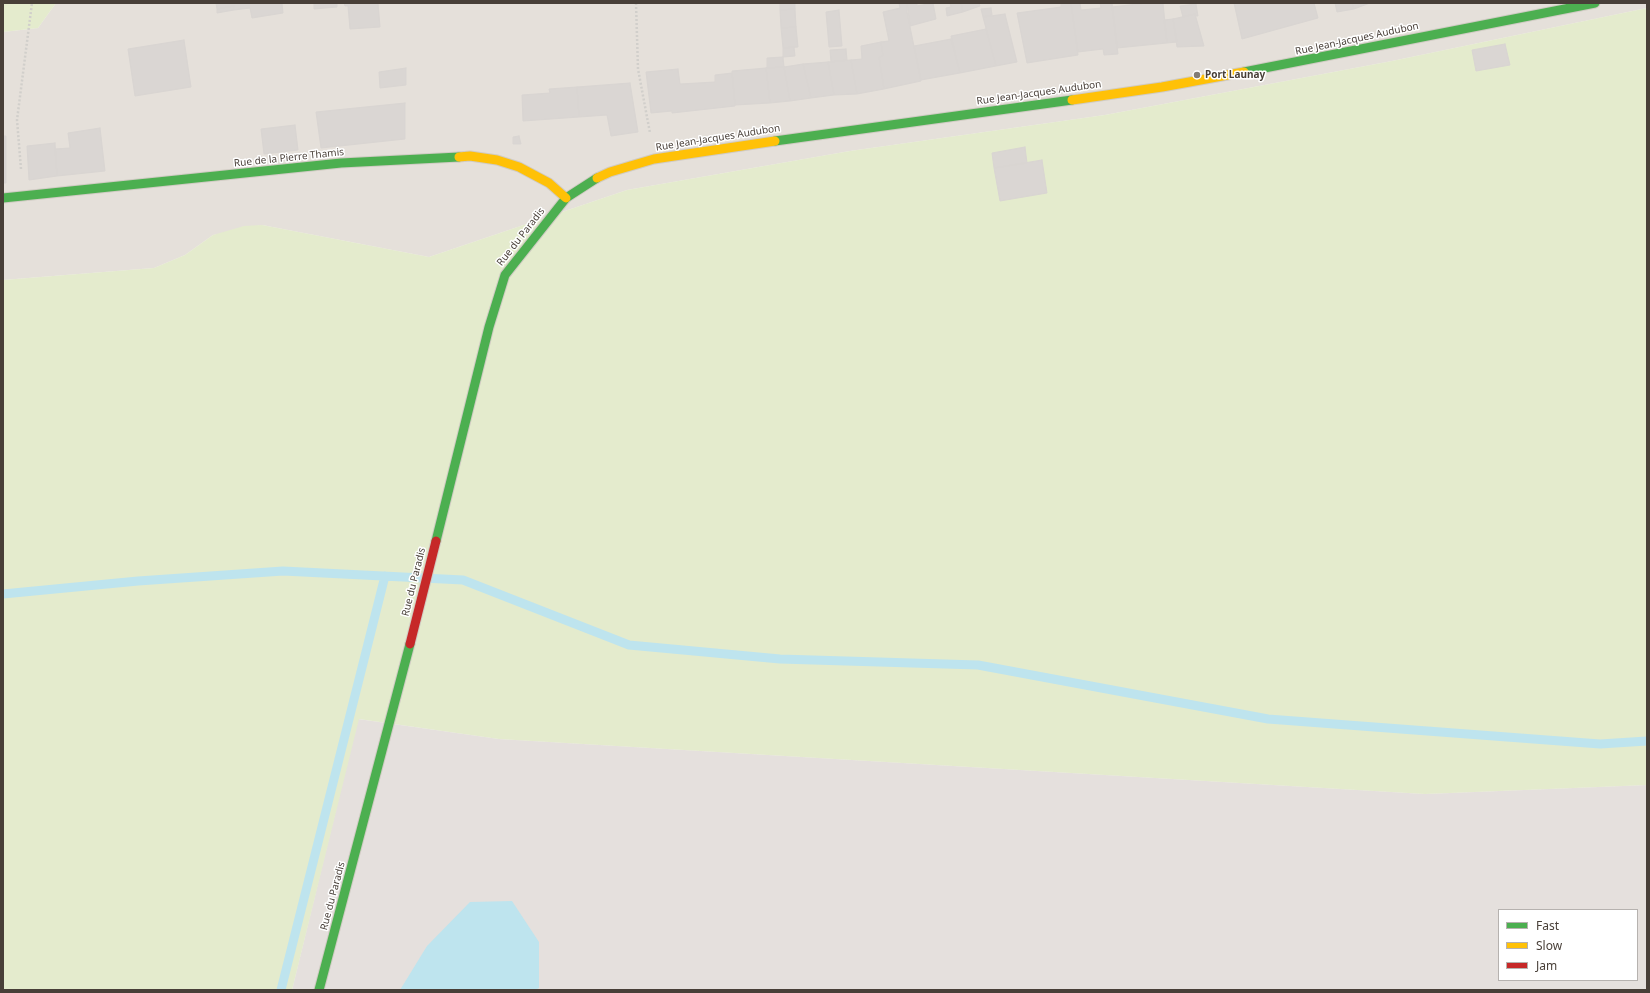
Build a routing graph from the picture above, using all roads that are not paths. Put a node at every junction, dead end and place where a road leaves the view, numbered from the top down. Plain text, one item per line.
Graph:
1 (1595, 3) edge
2 (3, 198) edge
3 (566, 198) junction
4 (319, 990) edge

1 - 3 main road, Rue Jean-Jacques Audubon
2 - 3 main road, Rue de la Pierre Thamis
3 - 4 main road, Rue du Paradis

